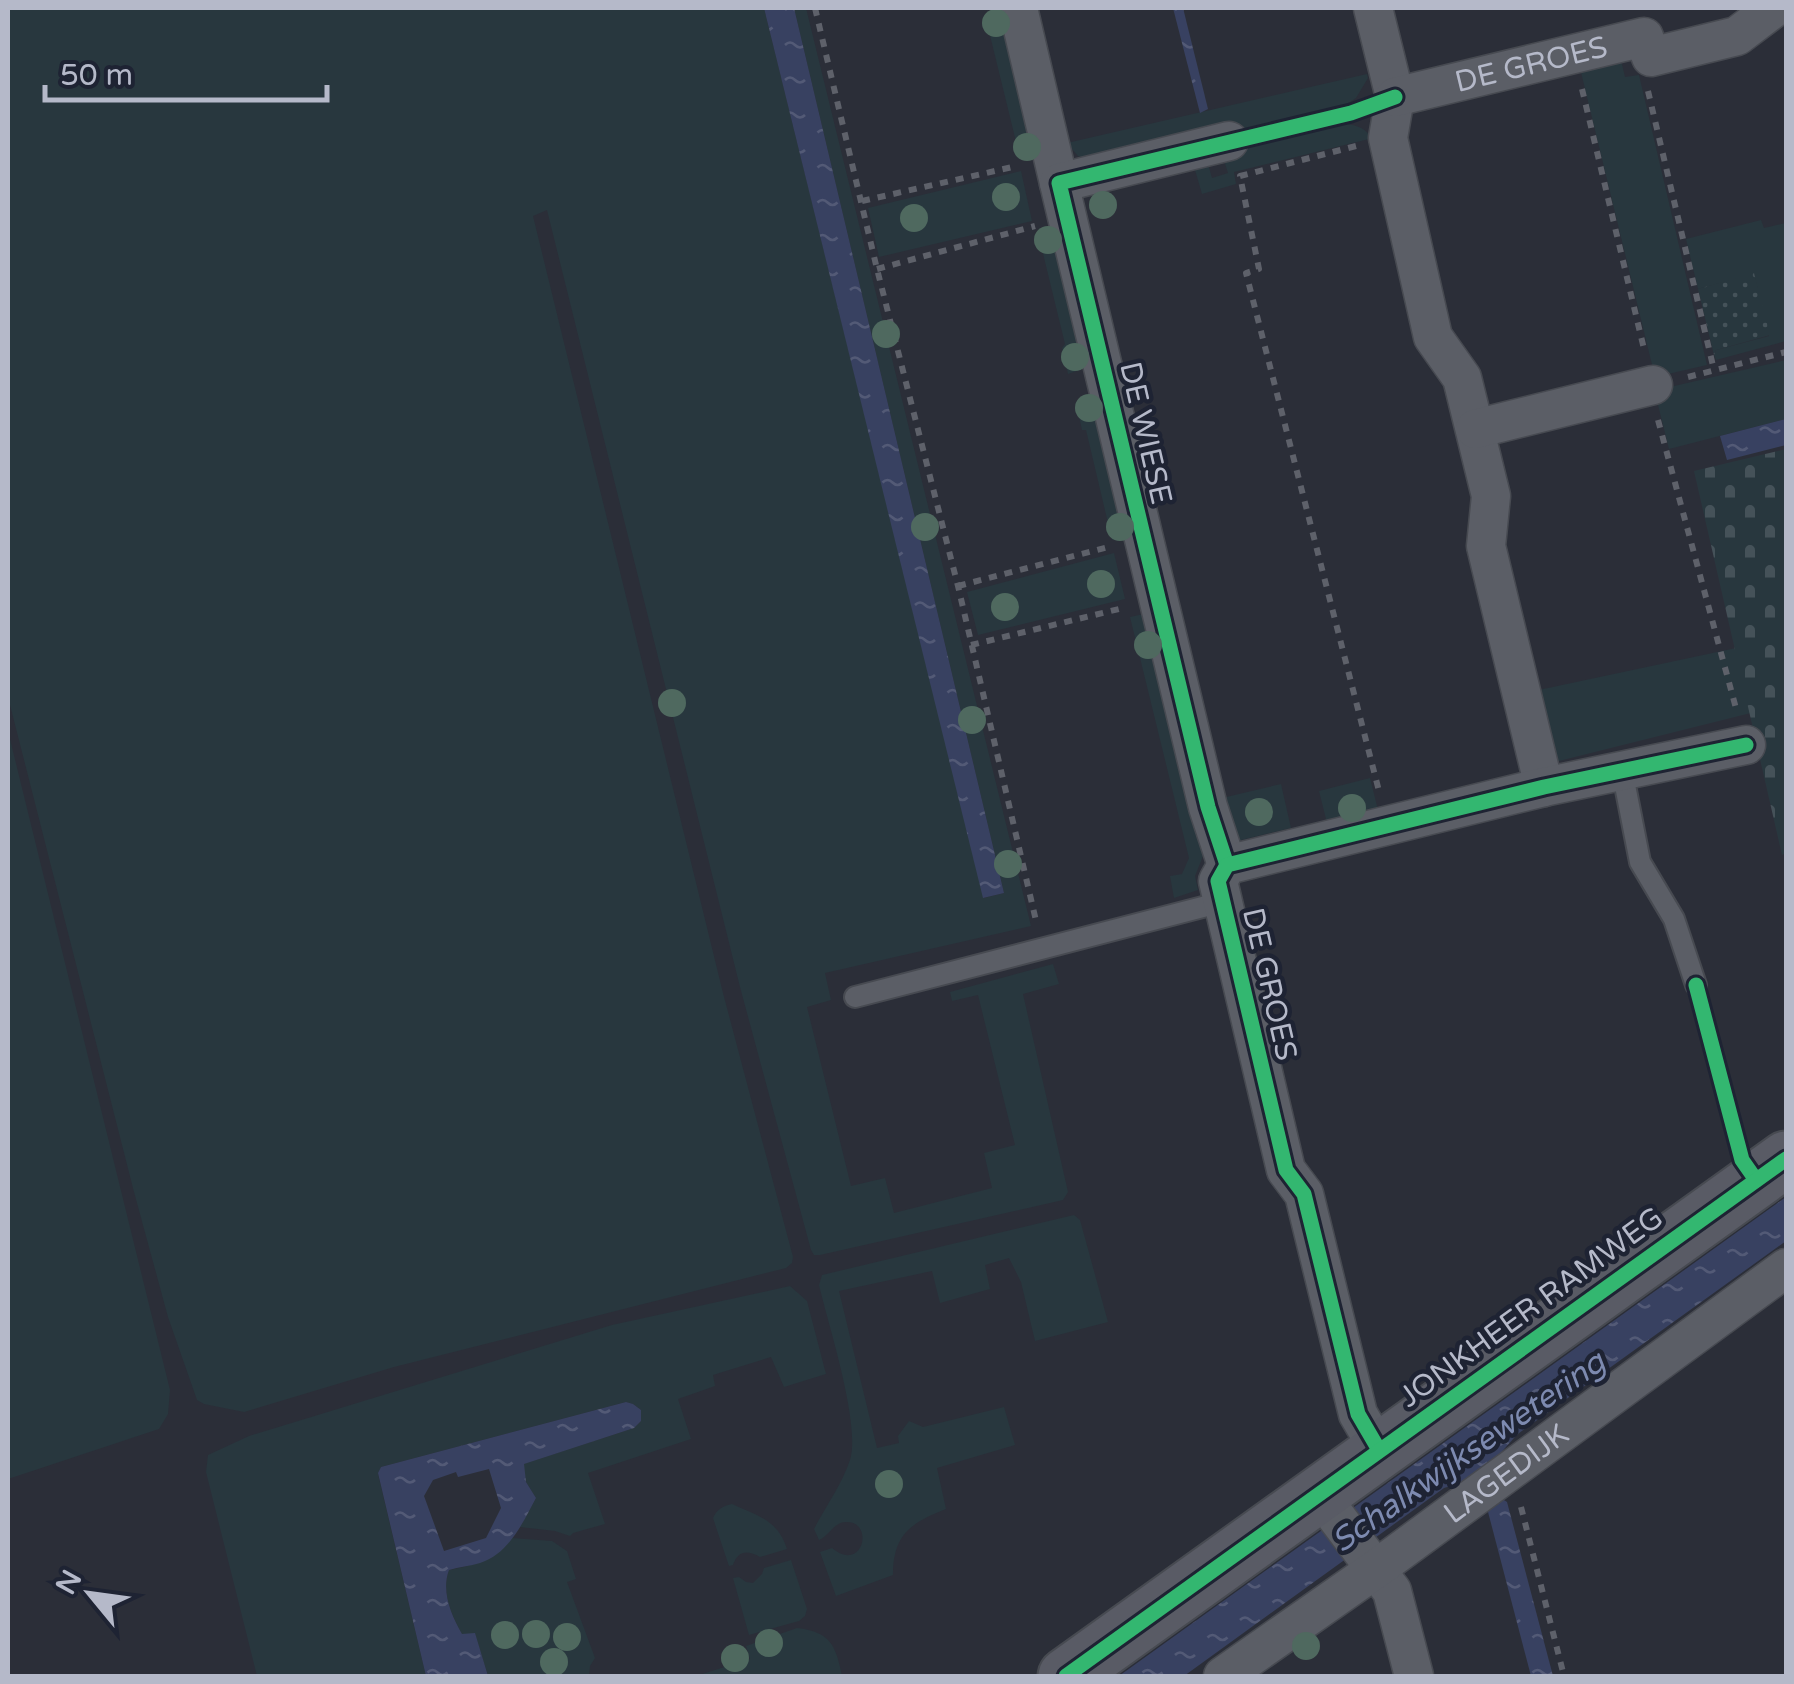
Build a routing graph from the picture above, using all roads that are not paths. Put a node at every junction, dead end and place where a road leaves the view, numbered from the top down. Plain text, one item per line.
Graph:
1 (1018, 8) edge
2 (1373, 8) edge
3 (1774, 8) edge
4 (1395, 96) junction
5 (1229, 141) dead end
6 (1059, 186) junction
7 (1653, 385) road end
8 (1475, 429) junction
9 (1746, 745) dead end
10 (1622, 770) junction
11 (1544, 786) junction
12 (1224, 884) junction
13 (1696, 985) dead end
14 (855, 997) dead end
15 (1786, 1159) edge
16 (1786, 1268) edge
17 (1379, 1450) junction
18 (1325, 1500) junction
19 (1370, 1561) junction
20 (1066, 1676) edge
21 (1223, 1676) edge
22 (1414, 1676) edge

1 - 6 street, DE WIESE
2 - 4 street
3 - 4 street, DE GROES
4 - 8 street
5 - 6 street
6 - 12 street, DE WIESE
7 - 8 street
8 - 11 street
9 - 10 street, DE GROES
10 - 11 street, DE GROES
10 - 13 lane
11 - 12 street, DE GROES
12 - 14 lane, DE GROES
12 - 17 street, DE GROES
15 - 17 street, JONKHEER RAMWEG
16 - 19 street, LAGEDIJK
17 - 18 street, JONKHEER RAMWEG
18 - 19 street
18 - 20 street, JONKHEER RAMWEG
19 - 21 street, LAGEDIJK
19 - 22 street

